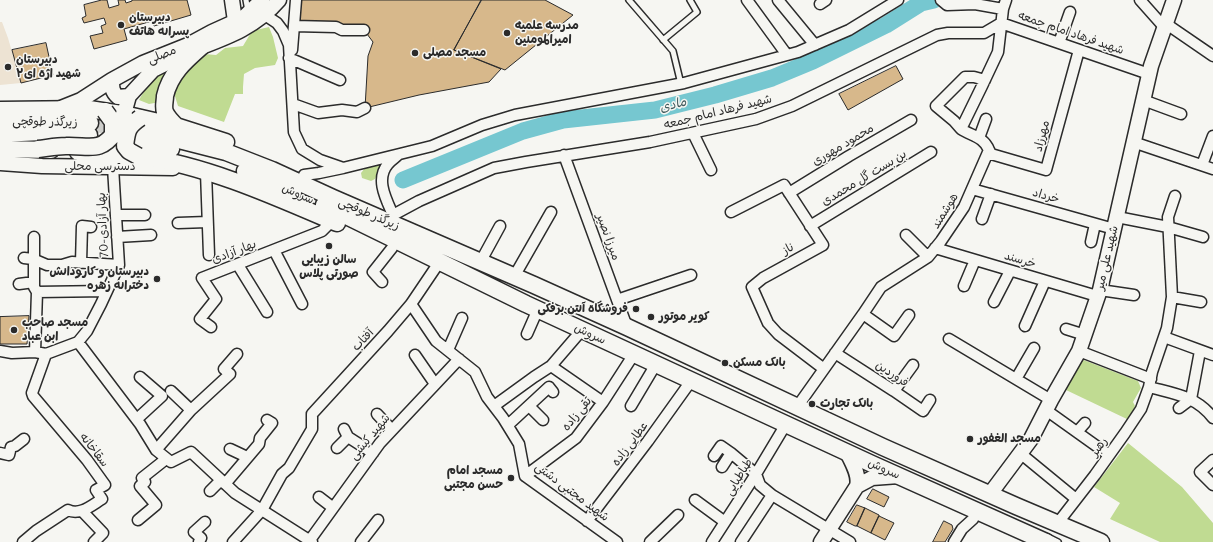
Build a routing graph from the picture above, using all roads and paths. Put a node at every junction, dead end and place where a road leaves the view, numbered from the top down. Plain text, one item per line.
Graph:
1 (232, 0) edge
2 (262, 0) edge
3 (279, 0) edge
4 (296, 0) edge
5 (629, 0) edge
6 (690, 0) edge
7 (747, 0) edge
8 (778, 0) edge
9 (898, 0) edge
10 (1140, 0) edge
11 (1174, 0) edge
12 (944, 2) edge
13 (1004, 5) edge
14 (248, 6) edge
15 (1070, 12) dead end
16 (264, 15) junction
17 (235, 22) junction
18 (1001, 23) junction
19 (1165, 25) junction
20 (294, 26) junction
21 (364, 30) dead end
22 (663, 40) junction
23 (1059, 43) junction
24 (815, 45) junction
25 (201, 47) junction
26 (1079, 50) junction
27 (787, 55) junction
28 (1213, 56) edge
29 (289, 58) junction
30 (1148, 74) junction
31 (112, 80) junction
32 (340, 80) dead end
33 (985, 80) junction
34 (681, 84) junction
35 (129, 96) junction
36 (1142, 100) junction
37 (293, 104) junction
38 (365, 108) dead end
39 (61, 109) junction
40 (0, 110) edge
41 (105, 111) junction
42 (1181, 114) dead end
43 (986, 119) dead end
44 (911, 120) dead end
45 (0, 121) edge
46 (132, 126) junction
47 (176, 126) junction
48 (961, 129) junction
49 (693, 133) junction
50 (0, 134) edge
51 (113, 134) junction
52 (1213, 136) edge
53 (978, 138) junction
54 (1133, 142) junction
55 (0, 149) edge
56 (38, 149) junction
57 (989, 150) junction
58 (931, 152) dead end
59 (398, 155) junction
60 (564, 155) junction
61 (138, 156) junction
62 (0, 163) edge
63 (1202, 165) junction
64 (113, 167) junction
65 (343, 168) junction
66 (1213, 169) edge
67 (711, 170) dead end
68 (203, 171) junction
69 (304, 174) junction
70 (972, 189) junction
71 (789, 193) junction
72 (991, 194) junction
73 (1174, 196) dead end
74 (551, 212) dead end
75 (731, 212) dead end
76 (116, 215) junction
77 (144, 215) dead end
78 (392, 215) junction
79 (982, 219) dead end
80 (332, 221) junction
81 (207, 222) junction
82 (178, 223) dead end
83 (1115, 223) junction
84 (1095, 224) junction
85 (500, 226) dead end
86 (810, 226) junction
87 (91, 227) dead end
88 (1168, 227) junction
89 (151, 235) dead end
90 (906, 235) dead end
91 (34, 237) dead end
92 (117, 237) junction
93 (1203, 237) dead end
94 (1091, 242) dead end
95 (392, 248) junction
96 (935, 248) junction
97 (274, 250) junction
98 (209, 255) dead end
99 (928, 257) junction
100 (29, 258) junction
101 (482, 259) junction
102 (975, 260) junction
103 (81, 263) junction
104 (119, 265) junction
105 (238, 265) junction
106 (436, 267) junction
107 (1010, 271) junction
108 (515, 275) junction
109 (691, 275) dead end
110 (1045, 281) junction
111 (34, 282) junction
112 (382, 282) dead end
113 (19, 284) dead end
114 (534, 285) junction
115 (964, 286) dead end
116 (107, 291) junction
117 (37, 292) junction
118 (1099, 293) junction
119 (1134, 295) dead end
120 (1172, 297) junction
121 (617, 300) junction
122 (994, 302) dead end
123 (1201, 302) dead end
124 (302, 304) dead end
125 (411, 304) junction
126 (532, 307) junction
127 (267, 312) dead end
128 (863, 314) junction
129 (908, 315) dead end
130 (462, 318) dead end
131 (1025, 326) dead end
132 (211, 327) dead end
133 (627, 327) junction
134 (1066, 328) dead end
135 (582, 330) junction
136 (527, 334) dead end
137 (1085, 334) junction
138 (1164, 337) junction
139 (949, 339) dead end
140 (78, 342) junction
141 (1034, 348) dead end
142 (448, 350) junction
143 (0, 351) edge
144 (1079, 351) junction
145 (1200, 351) junction
146 (35, 352) junction
147 (835, 353) junction
148 (46, 354) junction
149 (238, 354) dead end
150 (634, 354) junction
151 (415, 355) dead end
152 (1213, 355) edge
153 (459, 359) junction
154 (656, 364) junction
155 (914, 365) dead end
156 (551, 366) junction
157 (824, 369) junction
158 (720, 371) junction
159 (140, 377) dead end
160 (1016, 379) junction
161 (692, 380) junction
162 (1150, 383) junction
163 (435, 384) junction
164 (708, 388) junction
165 (171, 391) dead end
166 (894, 391) junction
167 (553, 392) dead end
168 (1191, 399) junction
169 (930, 400) dead end
170 (603, 402) junction
171 (1048, 405) junction
172 (494, 406) junction
173 (529, 406) junction
174 (631, 406) dead end
175 (797, 407) junction
176 (1179, 408) dead end
177 (191, 410) junction
178 (377, 414) dead end
179 (1213, 418) edge
180 (137, 420) junction
181 (267, 420) dead end
182 (543, 420) dead end
183 (1086, 423) dead end
184 (786, 424) junction
185 (508, 425) junction
186 (392, 430) junction
187 (1077, 436) junction
188 (24, 439) dead end
189 (337, 448) dead end
190 (230, 449) dead end
191 (156, 450) junction
192 (847, 452) junction
193 (0, 453) edge
194 (372, 453) junction
195 (731, 453) junction
196 (1020, 453) junction
197 (1109, 455) junction
198 (714, 456) dead end
199 (247, 457) junction
200 (166, 459) junction
201 (1213, 460) edge
202 (722, 467) dead end
203 (756, 474) junction
204 (525, 476) junction
205 (899, 476) junction
206 (223, 482) junction
207 (856, 486) junction
208 (1213, 486) edge
209 (210, 491) dead end
210 (990, 494) junction
211 (772, 495) junction
212 (319, 497) dead end
213 (1076, 499) junction
214 (695, 500) dead end
215 (332, 508) junction
216 (262, 510) junction
217 (82, 511) junction
218 (977, 511) junction
219 (678, 515) dead end
220 (138, 520) dead end
221 (378, 520) dead end
222 (587, 521) junction
223 (205, 522) dead end
224 (725, 522) junction
225 (1057, 524) junction
226 (829, 530) junction
227 (1029, 539) edge
228 (311, 541) edge
229 (24, 542) edge
230 (94, 542) edge
231 (199, 542) edge
232 (233, 542) edge
233 (361, 542) edge
234 (617, 542) edge
235 (650, 542) edge
236 (712, 542) edge
237 (741, 542) edge
238 (821, 542) edge
239 (850, 542) edge
240 (954, 542) edge
241 (1046, 542) edge
242 (1058, 542) edge
243 (1088, 542) edge
244 (1101, 542) edge

1 - 17 street
2 - 14 street, مصلی
3 - 16 street, مصلی
4 - 20 street
5 - 22 lane
6 - 22 lane
7 - 27 street
8 - 24 street
9 - 24 street
10 - 19 street
11 - 19 street, شهید علی میر
12 - 13 street
13 - 18 street
14 - 17 street, مصلی
15 - 23 street
16 - 25 street, مصلی
16 - 29 street
17 - 31 street, مصلی
18 - 23 street, شهید فرهاد امام جمعه
18 - 33 street
18 - 49 street, شهید فرهاد امام جمعه
19 - 28 street
19 - 30 street, شهید علی میر
20 - 21 street
20 - 29 street
22 - 34 lane
23 - 26 street, شهید فرهاد امام جمعه
24 - 27 street
25 - 35 street, مصلی
25 - 47 main road
26 - 30 street, شهید فرهاد امام جمعه
26 - 57 street, مهرزاد
27 - 34 street
29 - 32 street
29 - 37 street
30 - 36 street, شهید علی میر
31 - 35 street
31 - 39 street, مصلی
33 - 48 street
33 - 48 street
34 - 59 street
35 - 46 street, مصلی
36 - 42 street
36 - 54 street, شهید علی میر
37 - 38 street
37 - 65 street
39 - 40 main road
39 - 41 main road
41 - 46 main road
41 - 51 main road, bridge
43 - 53 street
44 - 71 street, محمود مهوری
45 - 50 main road, زیرگذر طوقچی
46 - 47 main road
46 - 51 main road, bridge
46 - 61 main road, bridge
46 - 114 main road, زیرگذر طوقچی
46 - 126 main road, سروش
47 - 69 main road
48 - 53 street
49 - 60 street, شهید فرهاد امام جمعه
49 - 67 street
51 - 56 main road, bridge
52 - 63 street
53 - 57 street
54 - 63 street
54 - 83 street, شهید علی میر
55 - 56 main road
56 - 61 main road
57 - 70 street, هوشمند
58 - 86 street, بن بست گل محمدی
59 - 65 street
59 - 78 street
60 - 78 street, شهید فرهاد امام جمعه
60 - 121 street, میرزا نصیر
61 - 68 main road
62 - 64 street, دسترسی محلی
63 - 66 street
64 - 68 street, دسترسی محلی
64 - 76 street, 70-بهار آزادی
65 - 69 street
68 - 80 main road
68 - 81 street
69 - 78 main road
70 - 72 street, خرداد
70 - 96 street, هوشمند
71 - 75 street
71 - 86 street, ناز
72 - 79 street
72 - 84 street, خرداد
73 - 88 street, رهبر
74 - 108 street
76 - 77 street
76 - 92 street, 70-بهار آزادی
78 - 101 main road
80 - 95 main road
80 - 97 street, بهار آزادی
81 - 82 street
81 - 98 street
83 - 84 street, خرداد
83 - 88 street, خرداد
83 - 118 street, شهید علی میر
84 - 94 street
85 - 101 street
86 - 157 street, ناز
87 - 103 street
88 - 93 street, خرداد
88 - 120 street, رهبر
89 - 92 street
90 - 99 street
91 - 100 street
92 - 104 street, 70-بهار آزادی
95 - 106 main road
95 - 112 street
96 - 99 street, هوشمند
96 - 102 street, خرسند
97 - 105 street, بهار آزادی
97 - 124 street
99 - 128 street, هوشمند
100 - 103 street
100 - 111 street
101 - 108 main road
102 - 107 street, خرسند
102 - 115 street
103 - 104 street
104 - 116 street, 70-بهار آزادی
105 - 127 street
105 - 132 street, بهار آزادی
106 - 125 street, آفتاب
106 - 126 main road
107 - 110 street, خرسند
107 - 122 street
108 - 114 main road
109 - 121 street
110 - 118 street, خرسند
110 - 131 street
111 - 113 street
111 - 117 street
114 - 133 main road, سروش
116 - 117 street
116 - 140 street, 70-بهار آزادی
117 - 146 street
118 - 119 street, خرسند
118 - 137 street, شهید علی میر
120 - 123 street
120 - 138 street, رهبر
121 - 133 street, میرزا نصیر
125 - 142 street, شهید مجتبی دشتی
125 - 216 street, آفتاب
126 - 135 main road, سروش
126 - 136 street
128 - 129 street
128 - 147 street, هوشمند
130 - 142 street
133 - 158 main road, سروش
134 - 137 street
135 - 150 main road, سروش
135 - 156 street
137 - 144 street, شهید علی میر
138 - 145 street
138 - 162 street, رهبر
139 - 160 street
140 - 148 street
140 - 180 street
141 - 160 street
142 - 153 street, شهید مجتبی دشتی
143 - 146 street
144 - 162 street
144 - 171 street, شهید علی میر
145 - 152 street
145 - 168 street
146 - 148 street
147 - 157 street, هوشمند
147 - 166 street, فروردین
148 - 217 street, سقاخانه
149 - 177 street
150 - 154 main road, سروش
150 - 170 street, تقی زاده
151 - 163 street
153 - 163 street, شهید کیشی
153 - 172 street, شهید مجتبی دشتی
154 - 161 main road, سروش
154 - 174 street
155 - 166 street
156 - 170 street
156 - 172 street
157 - 175 street, هوشمند
158 - 175 main road, سروش
158 - 243 lane
159 - 180 street
160 - 171 street
161 - 164 main road, سروش
161 - 222 street, عطایی زاده
162 - 168 street
162 - 197 street, رهبر
163 - 186 street, شهید کیشی
164 - 184 main road, سروش
164 - 242 lane
165 - 177 street
166 - 169 street, فروردین
167 - 173 street
168 - 176 street
168 - 179 street
170 - 204 street, تقی زاده
171 - 187 street
171 - 196 street, شهید علی میر
172 - 185 street, شهید مجتبی دشتی
173 - 182 street
173 - 185 street
175 - 210 main road, سروش
177 - 191 street
178 - 186 street
180 - 191 street
181 - 199 street
183 - 187 street
184 - 192 main road, سروش
184 - 203 street, طباطبایی
185 - 204 street, شهید مجتبی دشتی
186 - 194 street, شهید کیشی
187 - 197 street
188 - 193 street
189 - 194 street
190 - 199 street
191 - 200 street
192 - 205 main road, سروش
192 - 207 street
194 - 215 street, شهید کیشی
195 - 198 street
195 - 202 street
195 - 203 street
196 - 210 street, شهید علی میر
196 - 213 street
197 - 213 street, رهبر
199 - 206 street
200 - 206 street
200 - 220 street
201 - 208 street
203 - 211 street
203 - 224 street, طباطبایی
204 - 222 street, شهید مجتبی دشتی
205 - 207 street
205 - 218 main road, سروش
206 - 209 street
206 - 216 street
207 - 226 street
210 - 225 main road, سروش
211 - 226 street
211 - 237 street
212 - 215 street
213 - 225 street, رهبر
214 - 224 street
215 - 228 street, شهید کیشی
216 - 228 street
216 - 232 street
217 - 229 street, سقاخانه
217 - 230 street
218 - 227 main road, سروش
218 - 240 street
219 - 235 street
221 - 233 street
222 - 234 street, شهید مجتبی دشتی
223 - 231 street
224 - 236 street, طباطبایی
225 - 244 main road, سروش
226 - 238 street
226 - 239 street
227 - 241 main road, سروش

